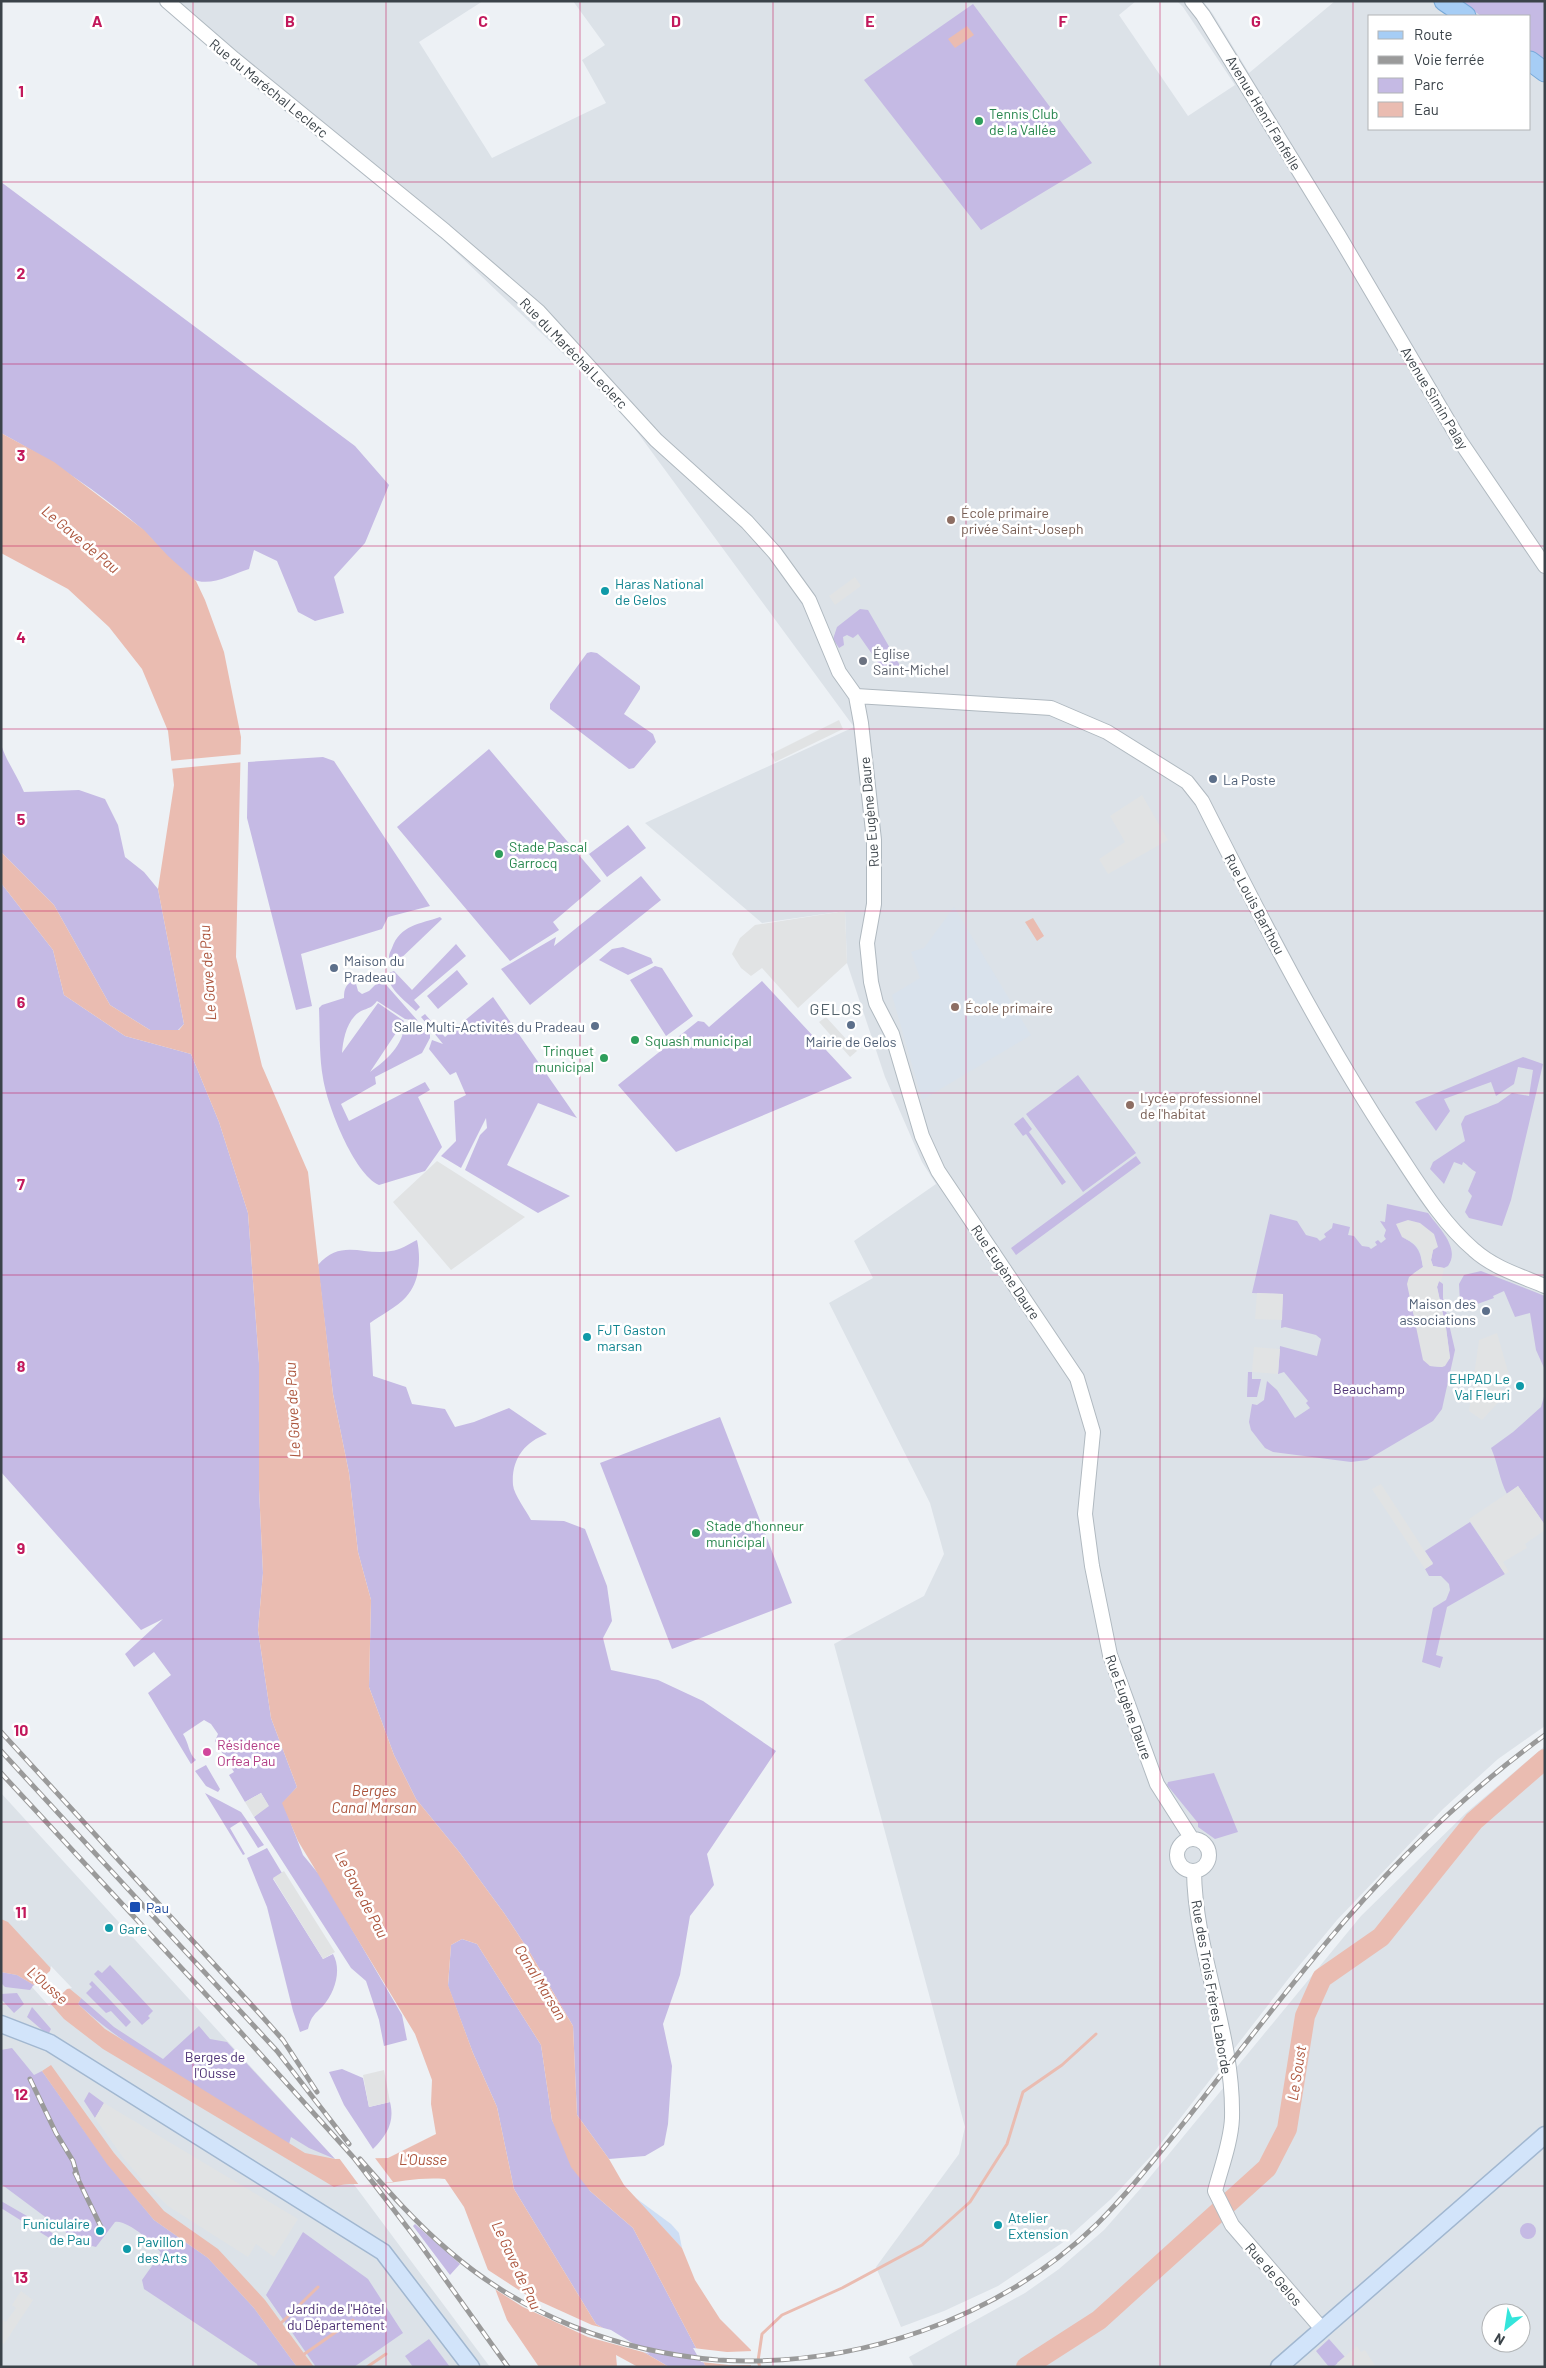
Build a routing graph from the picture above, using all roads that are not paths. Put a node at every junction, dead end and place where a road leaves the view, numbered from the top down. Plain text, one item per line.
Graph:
1 (167, 1) edge
2 (1192, 1) edge
3 (1444, 1) edge
4 (1465, 15) edge
5 (1531, 62) edge
6 (1545, 72) edge
7 (1333, 226) joint
8 (1545, 566) edge
9 (856, 696) junction
10 (1545, 1286) edge
11 (1192, 1839) junction
12 (1194, 1871) junction
13 (1, 2024) edge
14 (1545, 2135) edge
15 (1230, 2221) joint
16 (1322, 2329) junction
17 (471, 2367) edge
18 (1279, 2367) edge

1 - 9 street, Rue du Maréchal Leclerc
2 - 7 street, Avenue Henri Fanfelle
3 - 4 main road
5 - 6 main road
7 - 8 street, Avenue Simin Palay
9 - 10 street, Rue Louis Barthou
9 - 11 street, Rue Eugène Daure
11 - 12 street
11 - 12 street
12 - 15 street, Rue des Trois Frères Laborde
13 - 17 main road
14 - 16 main road
15 - 16 street, Rue de Gelos
16 - 18 main road

